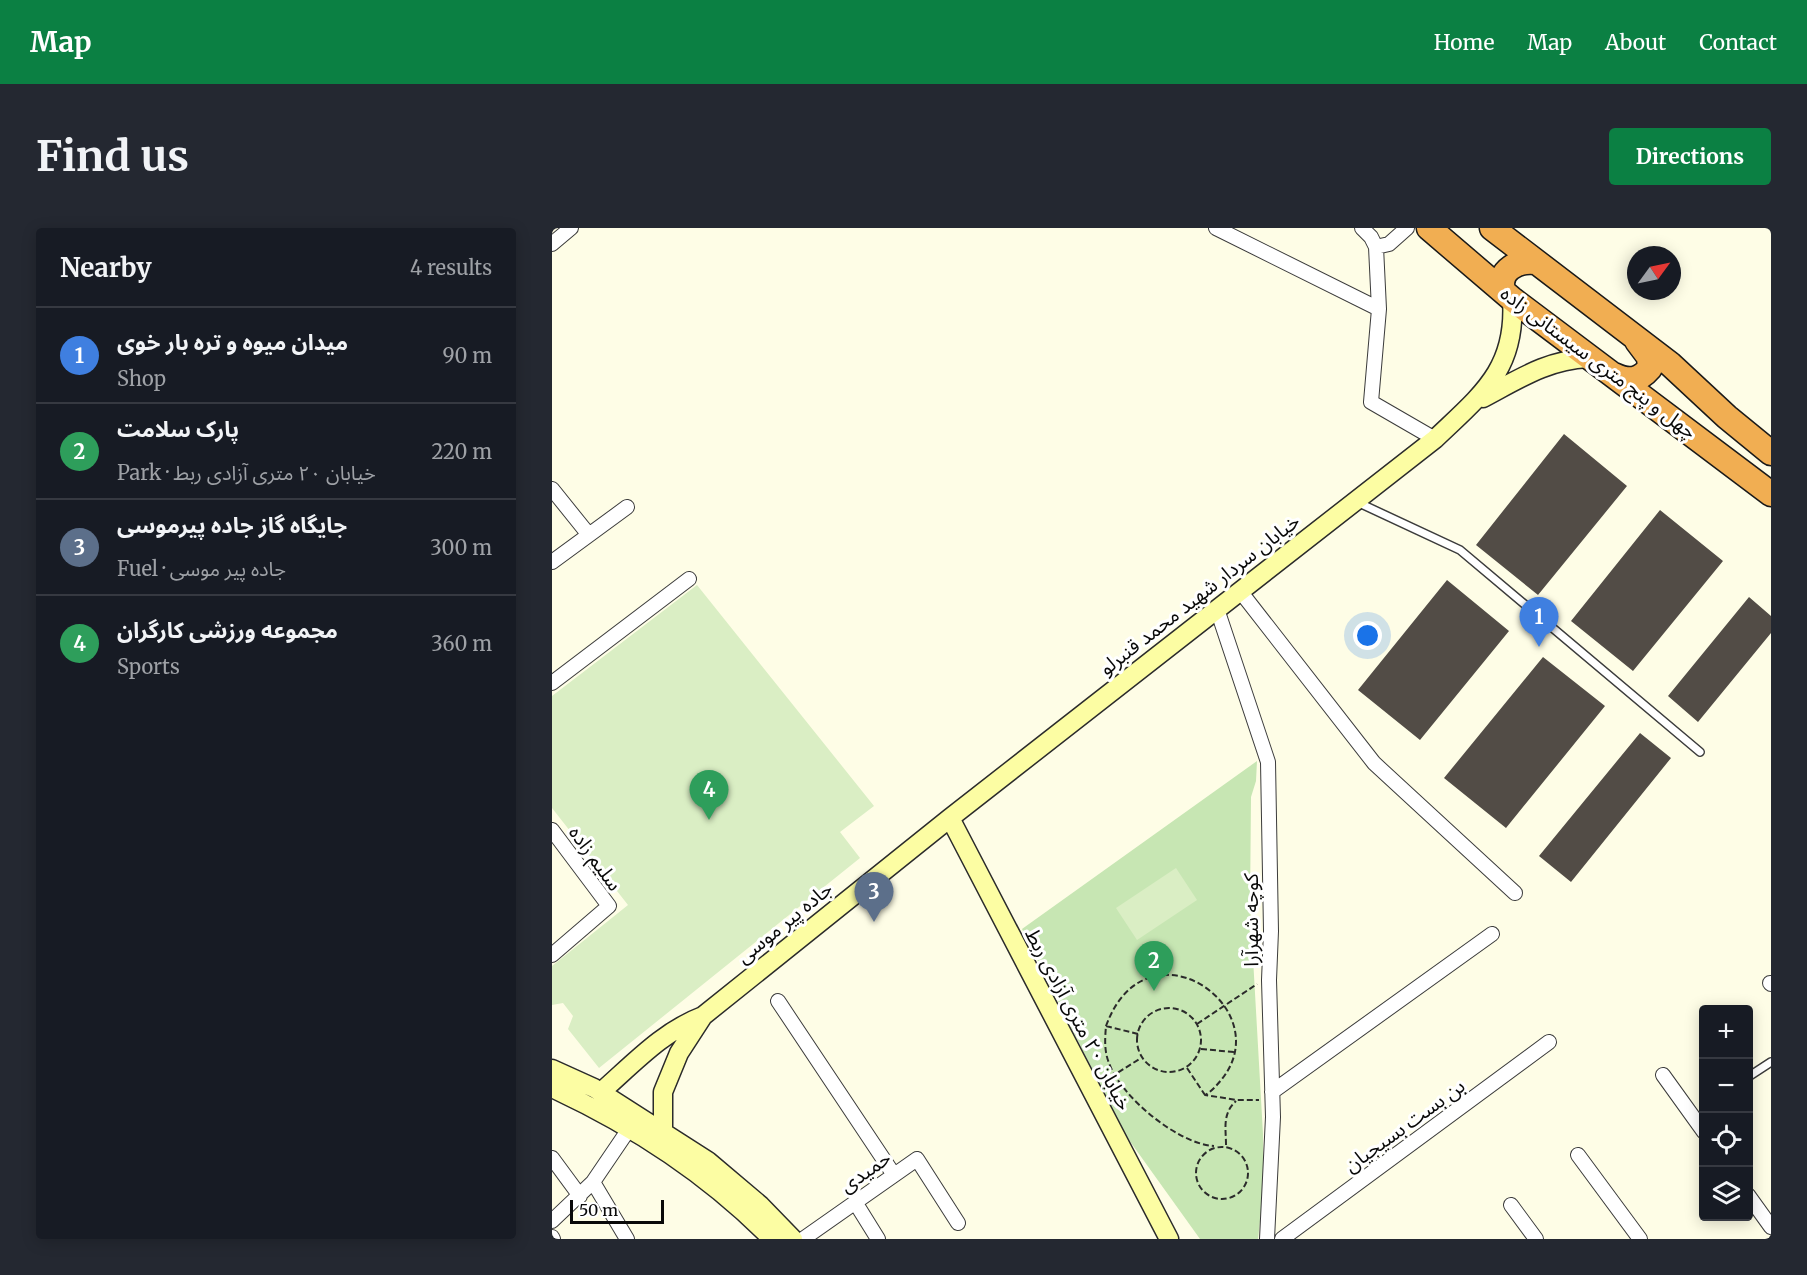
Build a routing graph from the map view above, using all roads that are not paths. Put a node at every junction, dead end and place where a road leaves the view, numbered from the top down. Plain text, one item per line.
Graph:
1 (571, 228) edge
2 (1216, 228) edge
3 (1362, 228) edge
4 (1407, 228) edge
5 (1429, 228) edge
6 (1492, 228) edge
7 (552, 244) edge
8 (1376, 248) junction
9 (1535, 262) junction
10 (1508, 295) junction
11 (1379, 309) junction
12 (1635, 338) junction
13 (1588, 358) junction
14 (1612, 374) junction
15 (1473, 402) junction
16 (1435, 439) junction
17 (1771, 453) edge
18 (552, 489) edge
19 (1771, 494) edge
20 (1355, 501) junction
21 (627, 507) dead end
22 (589, 535) junction
23 (552, 562) edge
24 (689, 579) dead end
25 (1240, 591) junction
26 (1217, 609) junction
27 (552, 682) edge
28 (1700, 752) dead end
29 (950, 818) junction
30 (552, 830) edge
31 (1515, 892) dead end
32 (1492, 934) dead end
33 (552, 955) edge
34 (778, 1001) dead end
35 (703, 1016) junction
36 (1549, 1042) dead end
37 (1771, 1062) edge
38 (552, 1069) edge
39 (1753, 1074) edge
40 (1663, 1075) dead end
41 (552, 1088) edge
42 (601, 1092) junction
43 (1272, 1096) junction
44 (1699, 1125) edge
45 (629, 1129) junction
46 (663, 1131) junction
47 (1578, 1155) dead end
48 (552, 1158) edge
49 (894, 1175) junction
50 (593, 1182) junction
51 (580, 1196) junction
52 (1753, 1201) edge
53 (855, 1202) junction
54 (1511, 1205) dead end
55 (552, 1221) edge
56 (958, 1223) dead end
57 (1771, 1227) edge
58 (627, 1239) edge
59 (772, 1239) edge
60 (793, 1239) edge
61 (804, 1239) edge
62 (878, 1239) edge
63 (1169, 1239) edge
64 (1267, 1239) edge
65 (1282, 1239) edge
66 (1536, 1239) edge
67 (1640, 1239) edge

1 - 7 street
2 - 11 street
3 - 8 street
4 - 8 street
5 - 10 highway, چهل و پنج متری سیستانی زاده
6 - 9 highway, چهل و پنج متری سیستانی زاده
8 - 11 street
9 - 10 highway
9 - 12 highway, چهل و پنج متری سیستانی زاده
10 - 13 highway, چهل و پنج متری سیستانی زاده
10 - 15 main road
11 - 16 street
12 - 14 highway
12 - 17 highway, چهل و پنج متری سیستانی زاده
13 - 14 highway, چهل و پنج متری سیستانی زاده
13 - 15 main road
14 - 19 highway, چهل و پنج متری سیستانی زاده
15 - 16 main road, خیابان سردار شهید محمد قنبرلو
16 - 20 main road, خیابان سردار شهید محمد قنبرلو
18 - 22 street
20 - 25 main road, خیابان سردار شهید محمد قنبرلو
20 - 28 lane
21 - 22 street
22 - 23 street
24 - 27 street
25 - 26 main road, خیابان سردار شهید محمد قنبرلو
25 - 31 street
26 - 29 main road, خیابان سردار شهید محمد قنبرلو
26 - 43 street, کوچه شهرآرا
29 - 35 main road, جاده پیر موسی
29 - 63 main road, خیابان ۲۰ متری آزادی ربط
30 - 33 street, سلیم زاده
32 - 43 street
34 - 49 street
35 - 42 main road
35 - 46 main road
36 - 65 street, بن بست بسیجیان
37 - 39 lane
38 - 42 main road
40 - 44 street
41 - 45 main road
42 - 46 main road
43 - 64 street, کوچه شهرآرا
45 - 50 street
45 - 59 main road
46 - 60 main road
47 - 67 street
48 - 51 street
49 - 53 street, حمیدی
49 - 56 street, حمیدی
50 - 51 street
50 - 58 street
51 - 55 street
52 - 57 street
53 - 61 street, حمیدی
53 - 62 street
54 - 66 street

